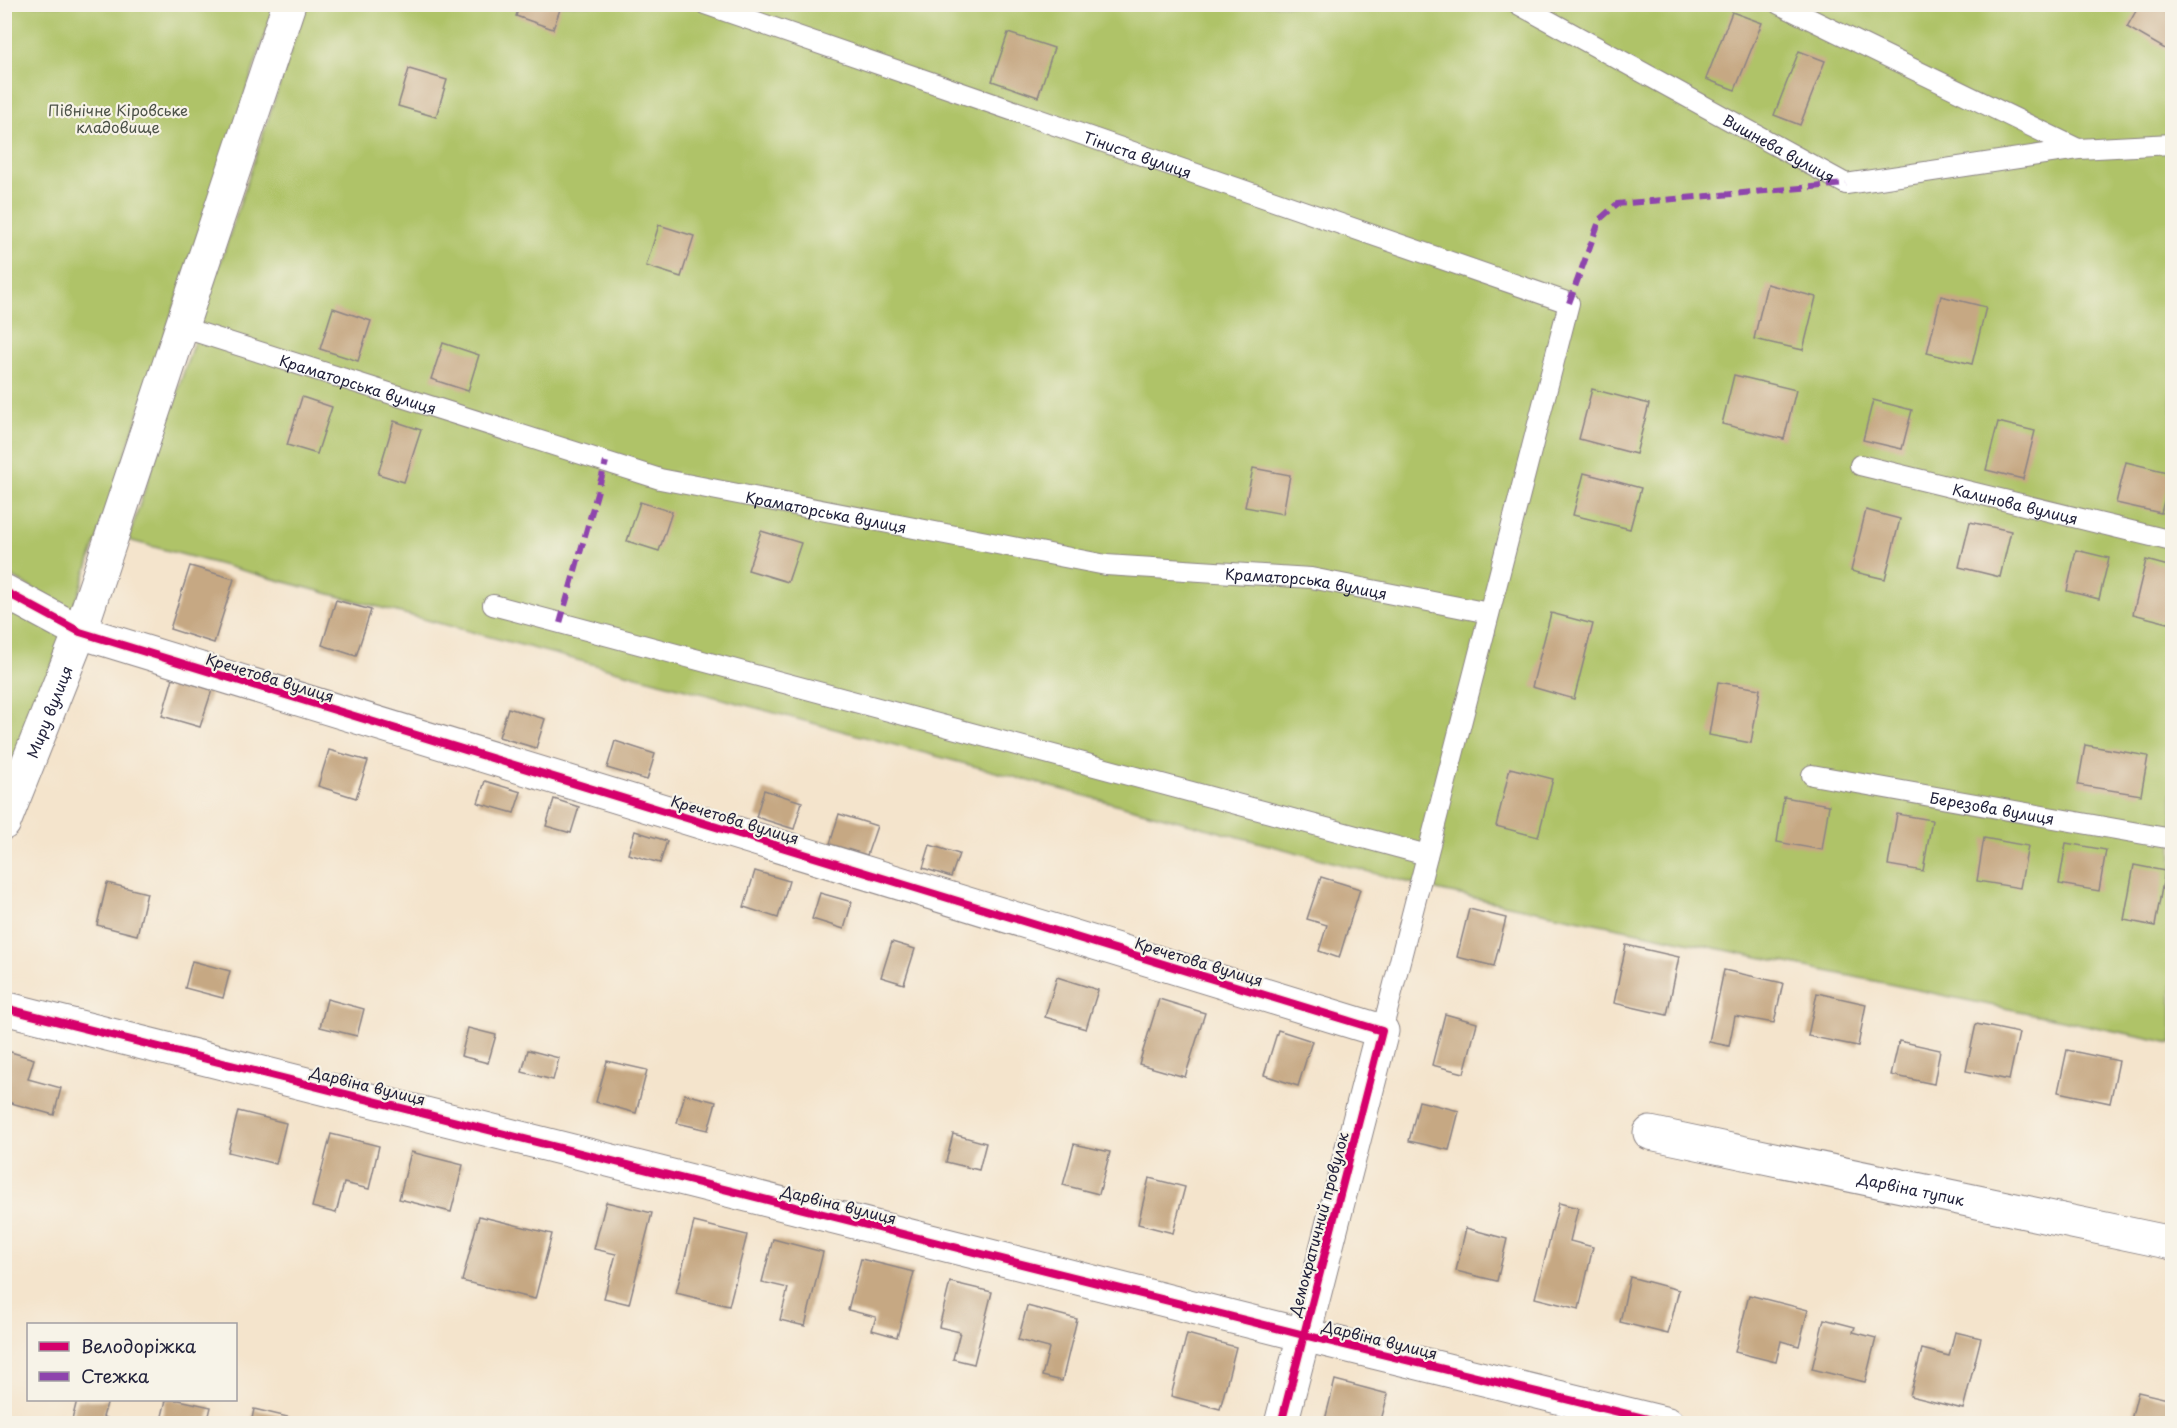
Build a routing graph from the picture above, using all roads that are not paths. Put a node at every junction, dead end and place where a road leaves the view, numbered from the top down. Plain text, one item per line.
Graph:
1 (289, 4) edge
2 (705, 4) edge
3 (1518, 4) edge
4 (1779, 4) edge
5 (2172, 144) edge
6 (2078, 149) junction
7 (182, 327) junction
8 (1860, 465) dead end
9 (2172, 541) edge
10 (4, 591) edge
11 (493, 605) dead end
12 (1489, 613) junction
13 (80, 632) junction
14 (1812, 776) dead end
15 (4, 823) edge
16 (2172, 839) edge
17 (1427, 855) junction
18 (4, 1008) edge
19 (1382, 1031) junction
20 (1650, 1133) dead end
21 (2172, 1243) edge
22 (1304, 1335) junction
23 (1281, 1424) edge
24 (1668, 1424) edge

1 - 7 street, Миру вулиця
2 - 12 lane, Тіниста вулиця
3 - 6 lane, Вишнева вулиця
4 - 6 lane
5 - 6 lane, Вишнева вулиця
7 - 12 lane, Краматорська вулиця
7 - 13 street, Миру вулиця
8 - 9 lane, Калинова вулиця
10 - 13 street, Кречетова вулиця
11 - 17 lane
12 - 17 lane
13 - 15 street, Миру вулиця
13 - 19 street, Кречетова вулиця
14 - 16 lane, Березова вулиця
17 - 19 lane
18 - 22 street, Дарвіна вулиця
19 - 22 street, Демократичний провулок
20 - 21 street, Дарвіна тупик
22 - 23 street, Демократичний провулок
22 - 24 street, Дарвіна вулиця

